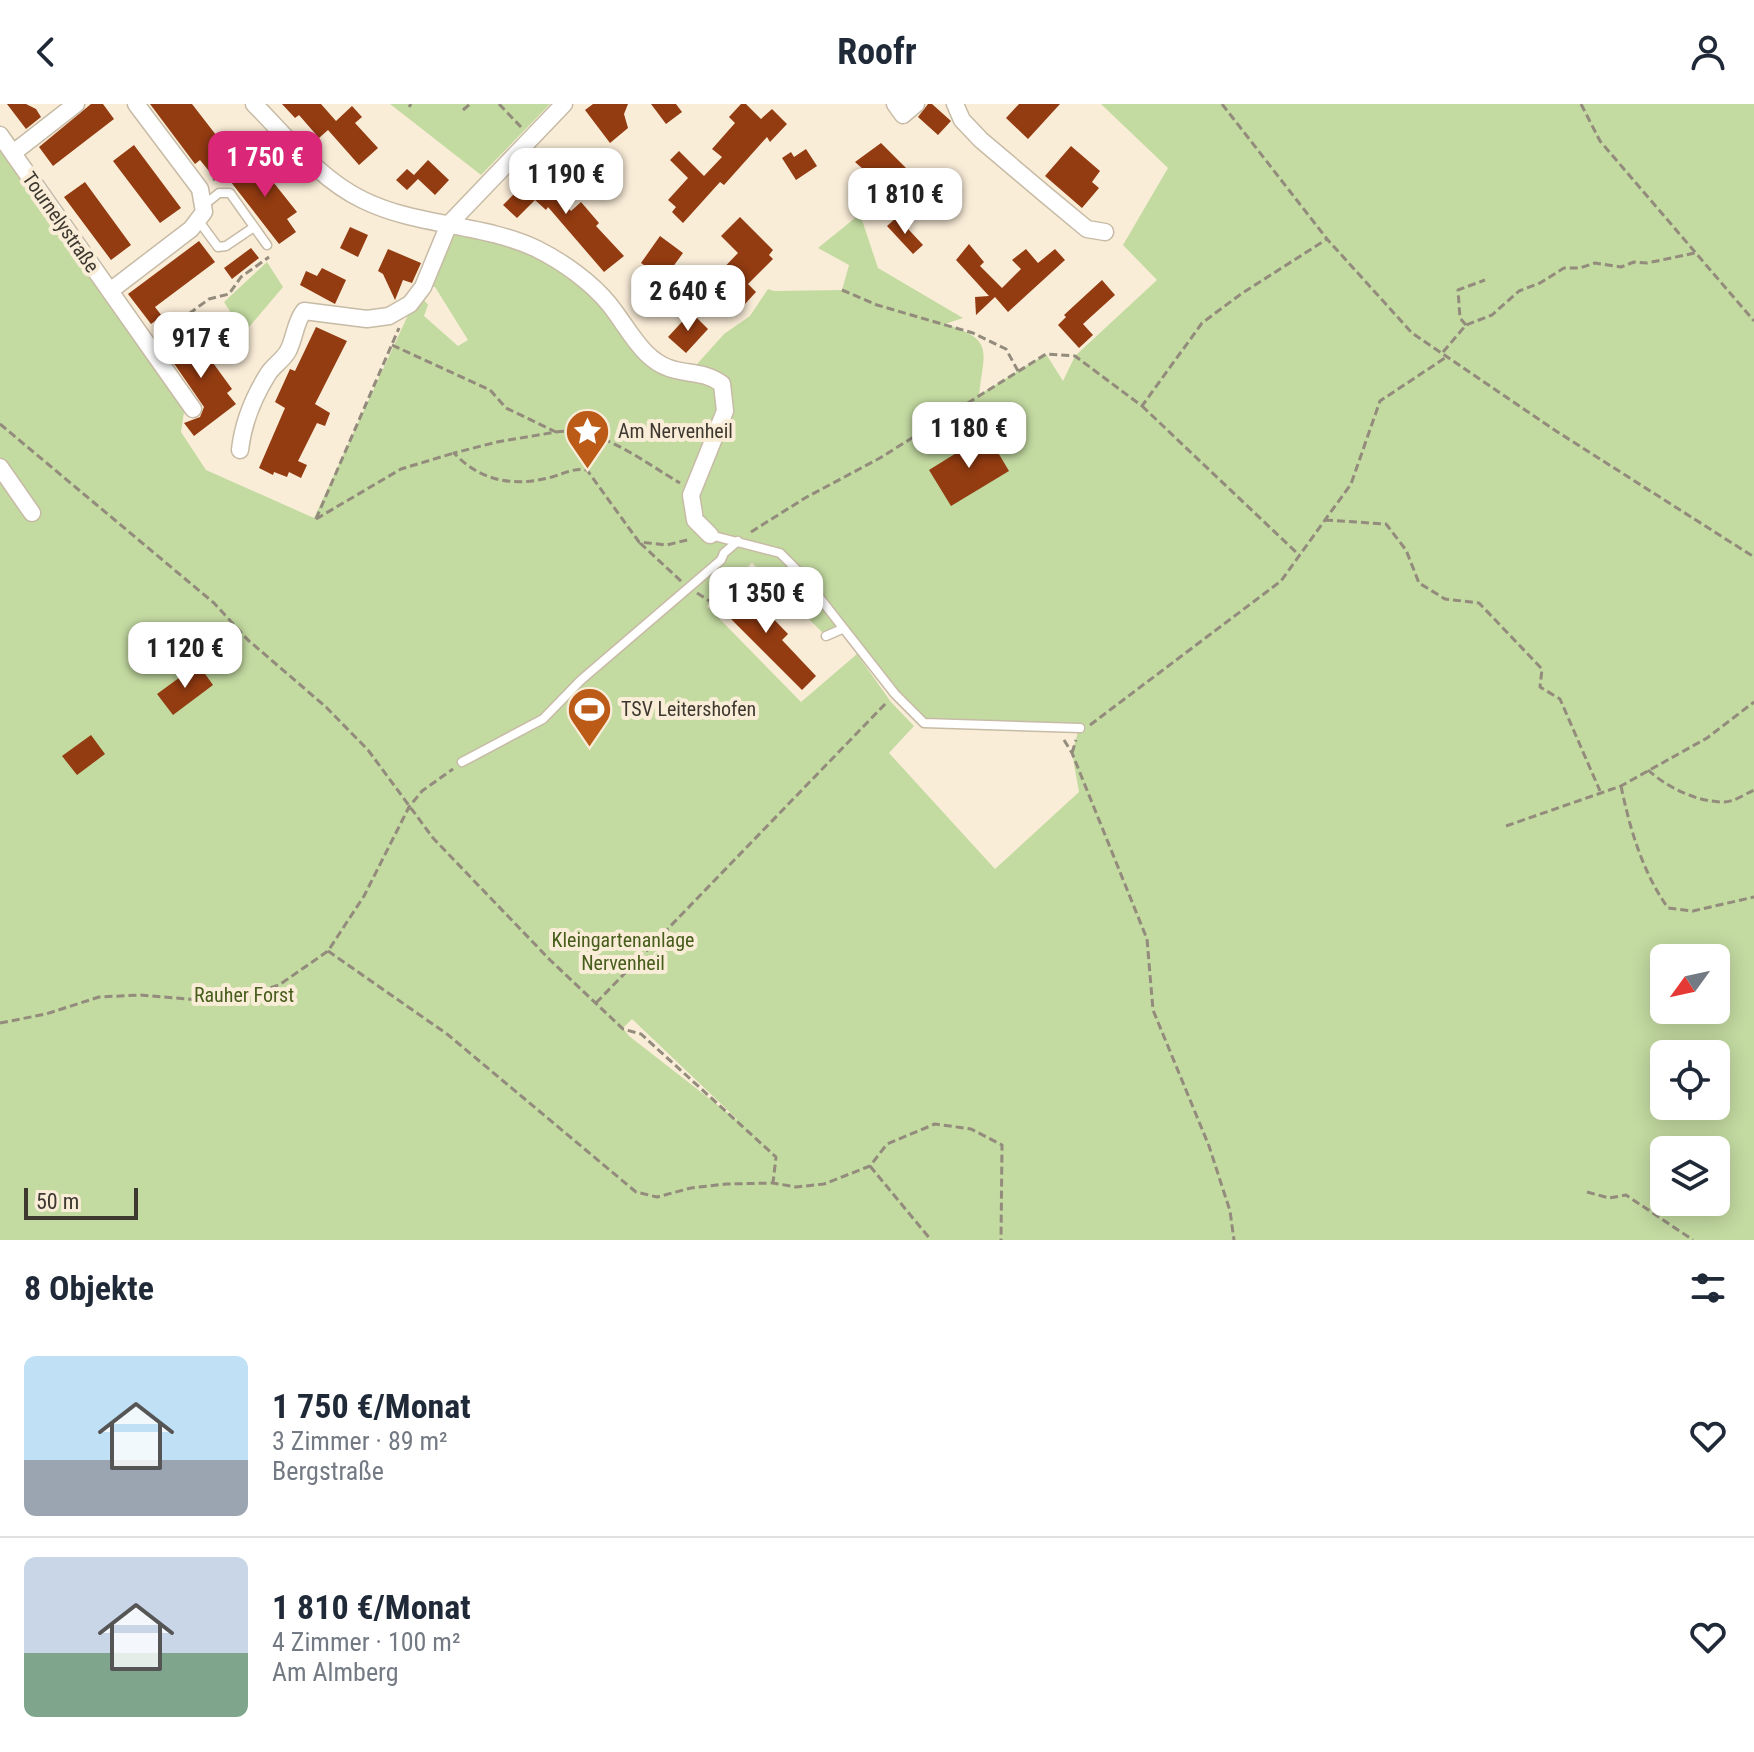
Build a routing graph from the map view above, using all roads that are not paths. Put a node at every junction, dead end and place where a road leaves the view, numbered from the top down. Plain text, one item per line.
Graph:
1 (76, 104) edge
2 (136, 104) edge
3 (254, 104) edge
4 (564, 104) edge
5 (955, 104) edge
6 (0, 135) edge
7 (13, 153) junction
8 (200, 205) junction
9 (449, 224) junction
10 (254, 227) junction
11 (1105, 232) dead end
12 (267, 245) road end
13 (110, 291) junction
14 (193, 409) dead end
15 (240, 450) dead end
16 (0, 467) edge
17 (27, 510) dead end
18 (710, 535) joint
19 (738, 541) junction
20 (842, 629) junction
21 (826, 636) dead end
22 (1080, 728) road end
23 (462, 762) road end

1 - 7 street, Tournelystraße
2 - 8 street
3 - 9 street
4 - 9 street
5 - 11 street
6 - 7 street, Tournelystraße
7 - 13 street, Tournelystraße
8 - 10 lane
8 - 10 lane
8 - 13 street, Tournelystraße
9 - 15 street
9 - 18 street
10 - 12 lane
13 - 14 street, Tournelystraße
16 - 17 street
18 - 19 lane
19 - 20 lane
19 - 23 lane
20 - 21 lane
20 - 22 lane

